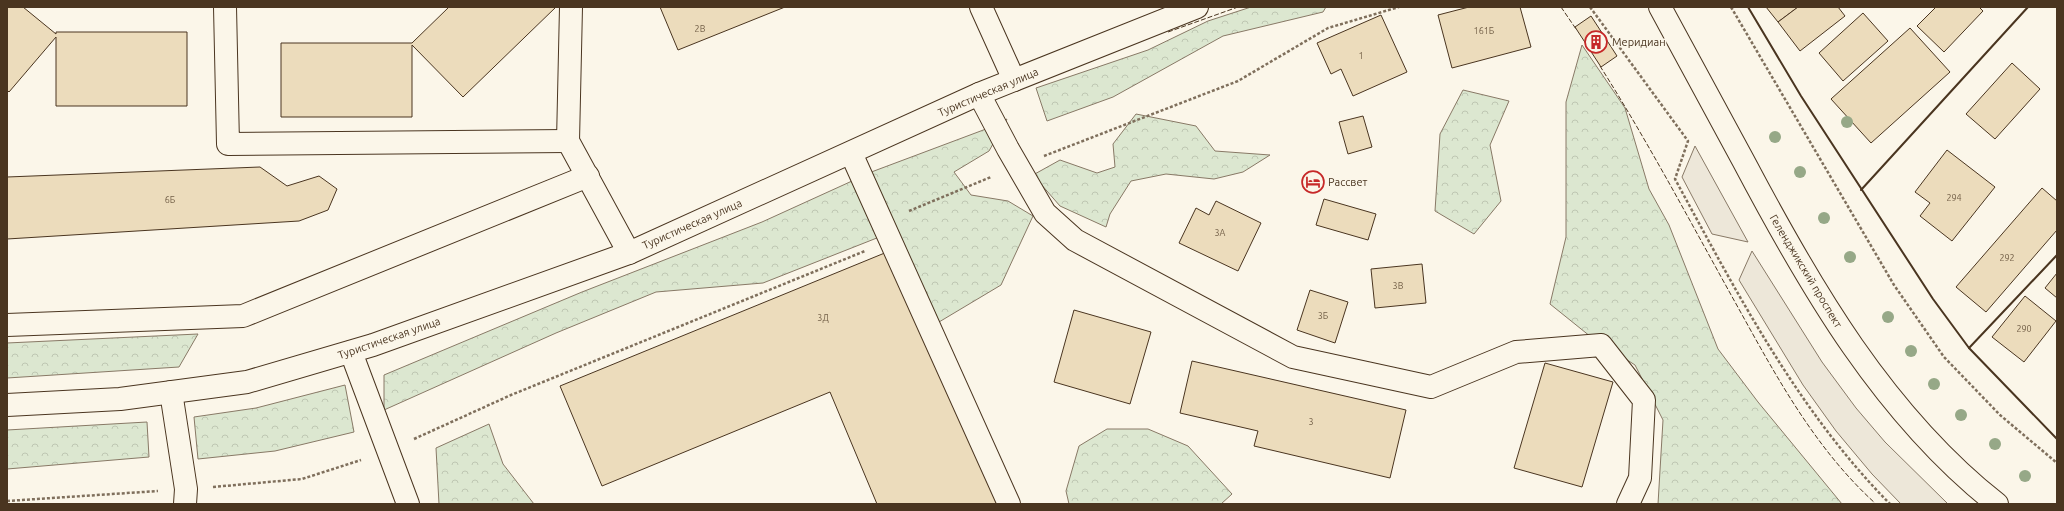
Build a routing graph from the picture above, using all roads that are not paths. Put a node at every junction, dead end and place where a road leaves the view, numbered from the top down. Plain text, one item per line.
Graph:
1 (225, 7) edge
2 (571, 7) edge
3 (981, 7) edge
4 (1197, 7) edge
5 (1660, 7) edge
6 (1014, 80) junction
7 (979, 94) junction
8 (568, 141) junction
9 (850, 153) junction
10 (588, 176) junction
11 (629, 252) junction
12 (7, 324) edge
13 (351, 352) junction
14 (171, 392) junction
15 (7, 405) edge
16 (185, 497) edge
17 (408, 504) edge
18 (1009, 504) edge
19 (1628, 504) edge
20 (1997, 504) edge

1 - 8 street
2 - 8 street
3 - 6 street
4 - 6 street, Туристическая улица
5 - 20 street, Геленджикский проспект
6 - 7 street, Туристическая улица
7 - 9 street, Туристическая улица
7 - 19 street
8 - 10 street
9 - 11 street, Туристическая улица
9 - 18 street
10 - 11 street
10 - 12 street
11 - 13 street, Туристическая улица
13 - 14 street, Туристическая улица
13 - 17 street
14 - 15 street, Туристическая улица
14 - 16 street

